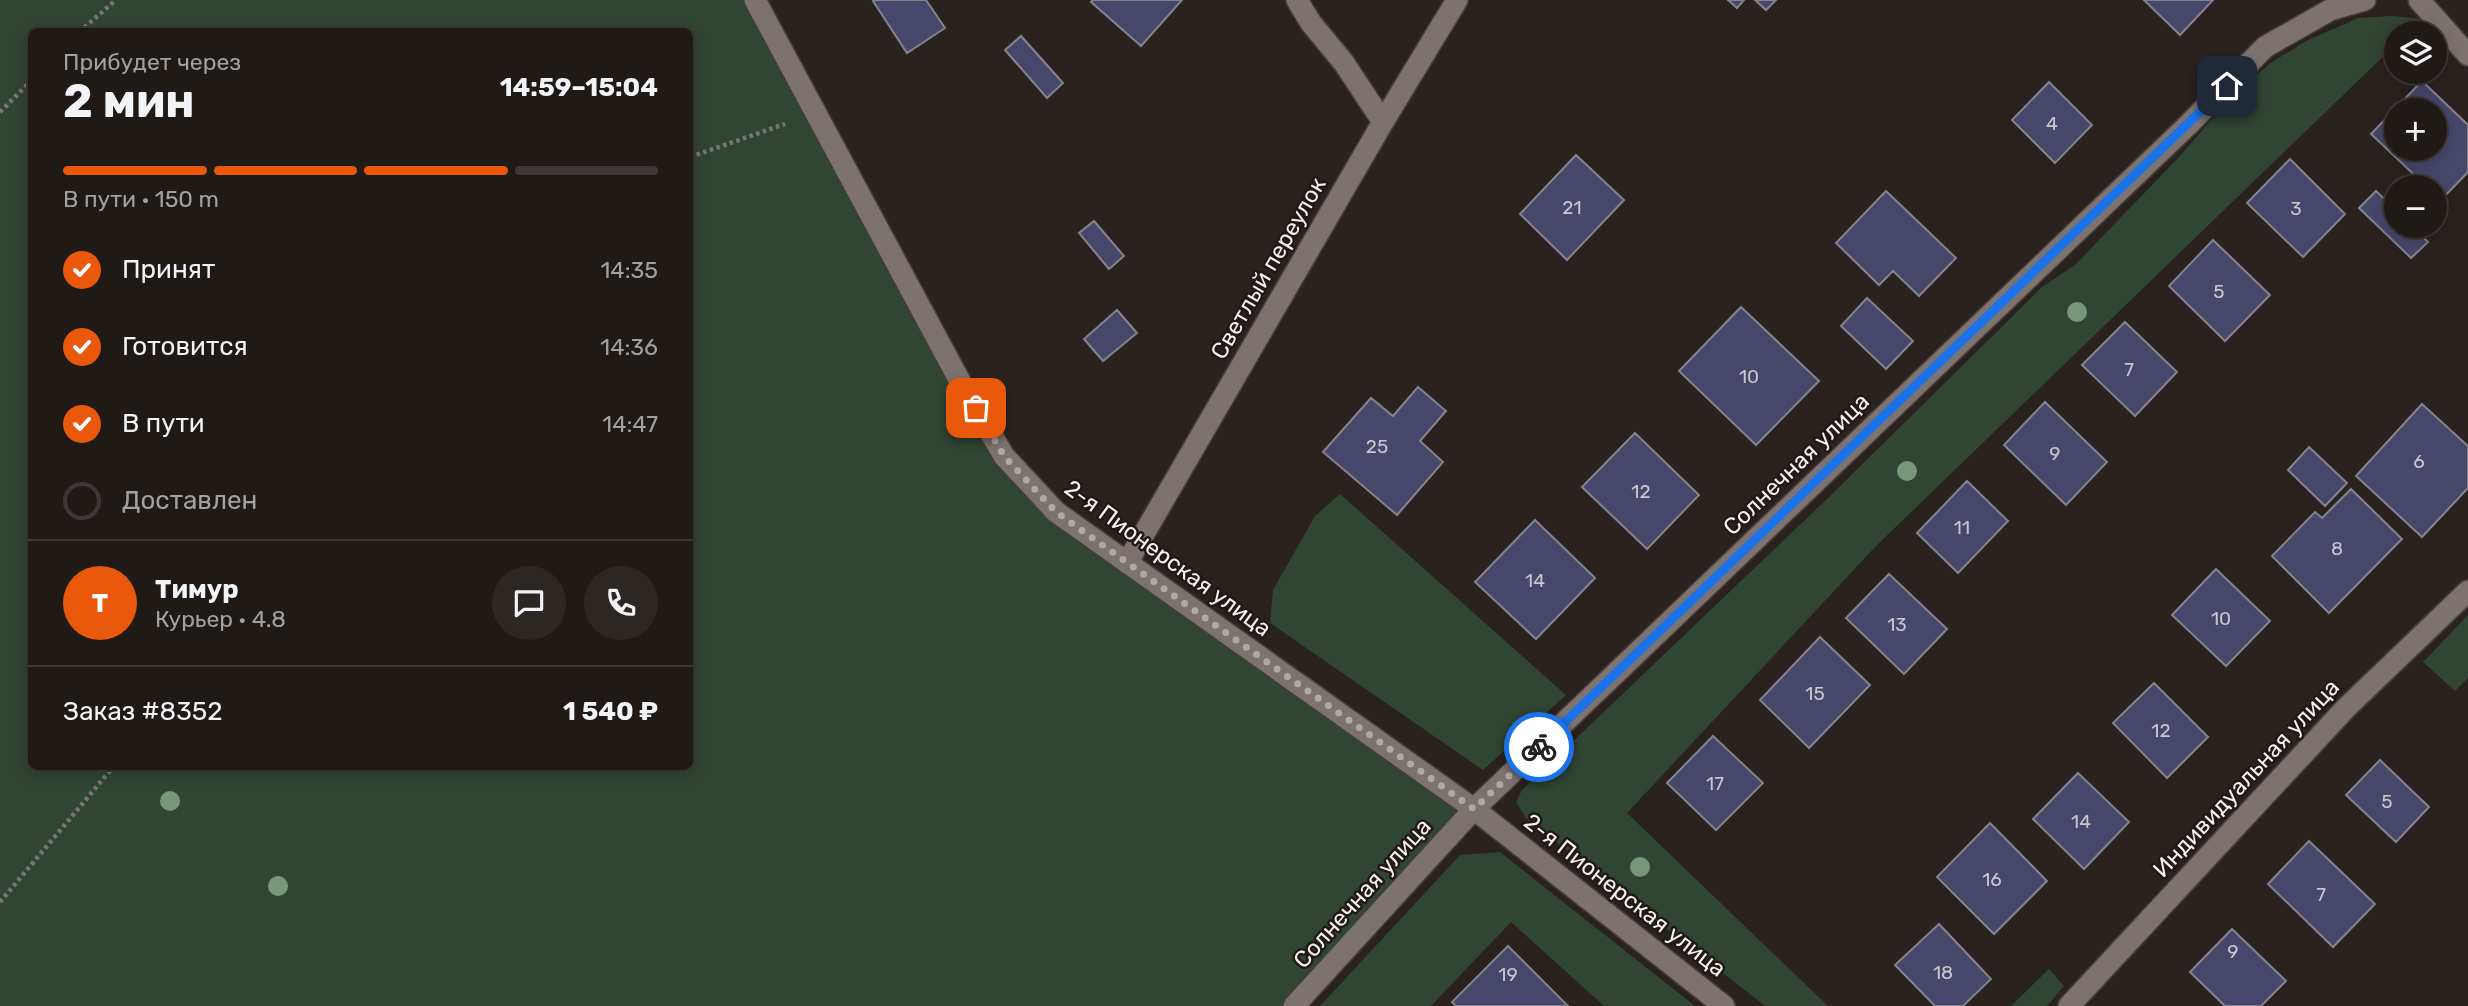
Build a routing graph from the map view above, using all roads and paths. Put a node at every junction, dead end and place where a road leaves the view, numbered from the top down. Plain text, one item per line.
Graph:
1 (116, 0) edge
2 (755, 0) edge
3 (1297, 0) edge
4 (1457, 0) edge
5 (2365, 0) edge
6 (2419, 0) edge
7 (84, 28) edge
8 (2468, 55) edge
9 (28, 84) edge
10 (0, 112) edge
11 (815, 113) junction
12 (1383, 122) junction
13 (693, 156) edge
14 (1126, 563) junction
15 (2468, 591) edge
16 (111, 770) edge
17 (1474, 809) junction
18 (0, 902) edge
19 (1294, 1006) edge
20 (1724, 1006) edge
21 (2069, 1006) edge

1 - 7 path
2 - 11 street, 2-я Пионерская улица
3 - 12 street
4 - 12 street, Светлый переулок
5 - 17 street, Солнечная улица
6 - 8 street
9 - 10 path
11 - 13 path
11 - 14 street, 2-я Пионерская улица
12 - 14 street, Светлый переулок
14 - 17 street, 2-я Пионерская улица
15 - 21 street, Индивидуальная улица
16 - 18 path
17 - 19 street, Солнечная улица
17 - 20 street, 2-я Пионерская улица

